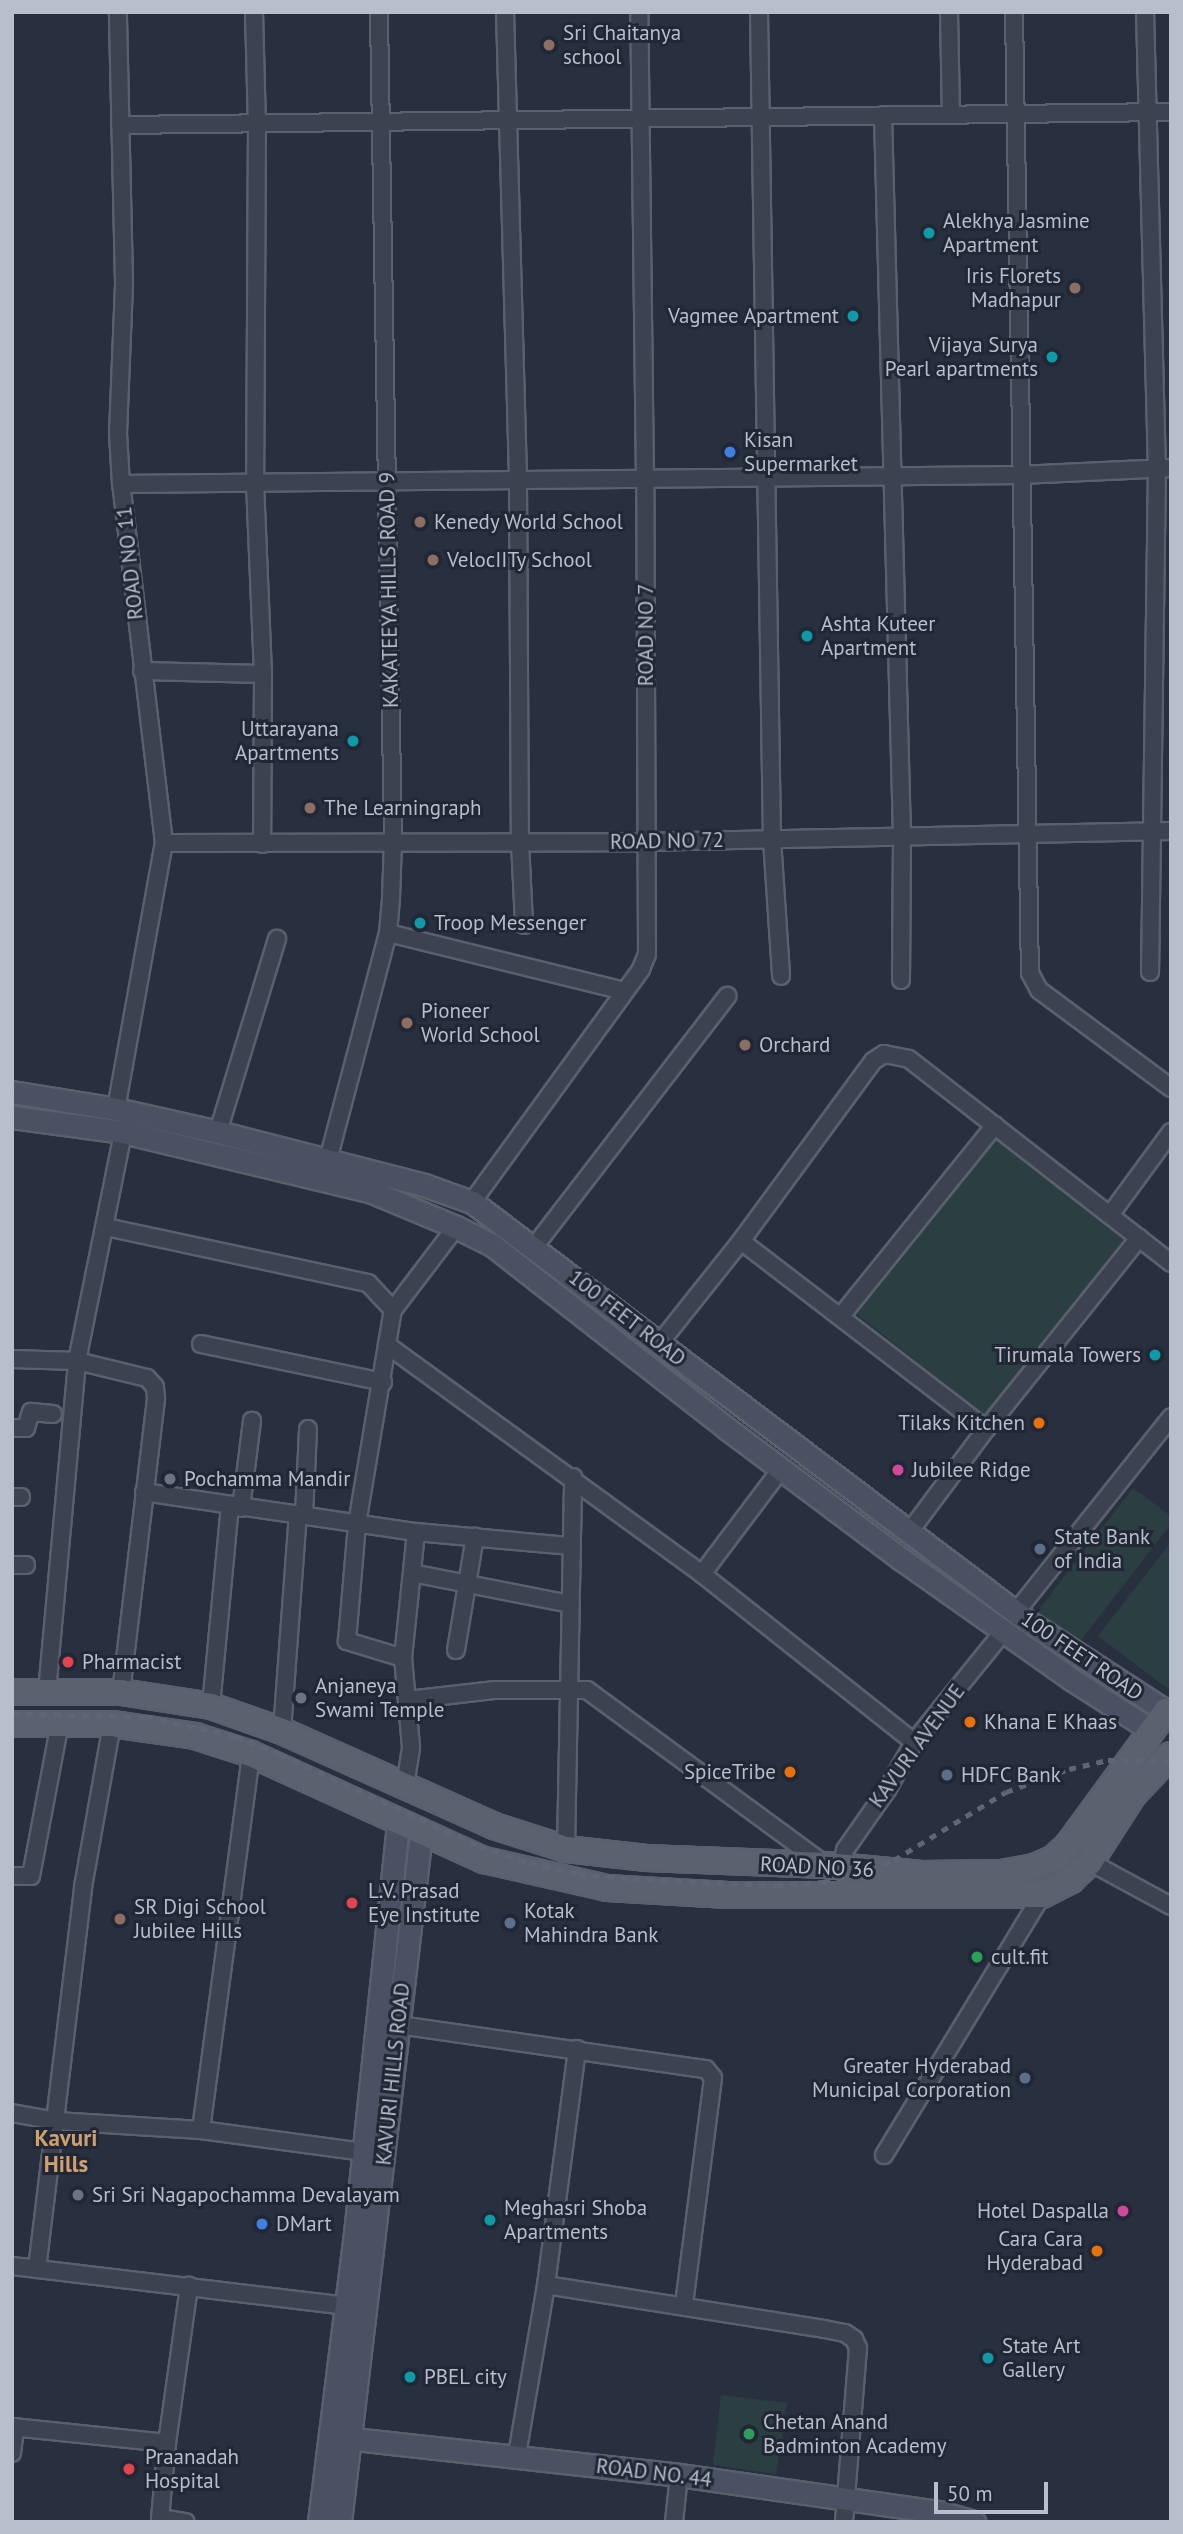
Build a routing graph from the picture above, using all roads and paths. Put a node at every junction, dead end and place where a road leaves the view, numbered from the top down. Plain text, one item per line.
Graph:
1 (118, 12) edge
2 (254, 12) edge
3 (379, 12) edge
4 (505, 12) edge
5 (639, 12) edge
6 (760, 12) edge
7 (949, 12) edge
8 (1014, 12) edge
9 (1145, 12) edge
10 (1148, 112) junction
11 (1171, 112) edge
12 (1018, 113) junction
13 (950, 114) junction
14 (883, 115) junction
15 (760, 116) junction
16 (638, 119) junction
17 (507, 120) junction
18 (382, 122) junction
19 (257, 124) junction
20 (120, 125) junction
21 (1164, 468) edge
22 (1020, 475) junction
23 (894, 476) junction
24 (768, 477) junction
25 (645, 479) junction
26 (518, 480) junction
27 (387, 481) junction
28 (255, 483) junction
29 (121, 484) junction
30 (142, 671) junction
31 (262, 674) junction
32 (1153, 831) junction
33 (1171, 831) edge
34 (1027, 833) junction
35 (902, 838) junction
36 (772, 839) junction
37 (393, 842) junction
38 (520, 842) junction
39 (647, 842) junction
40 (163, 843) junction
41 (262, 844) junction
42 (524, 925) dead end
43 (388, 933) junction
44 (277, 939) dead end
45 (1150, 972) dead end
46 (781, 976) dead end
47 (901, 980) dead end
48 (624, 991) junction
49 (727, 996) dead end
50 (1171, 1088) edge
51 (12, 1092) edge
52 (116, 1109) junction
53 (12, 1117) edge
54 (995, 1125) junction
55 (123, 1132) junction
56 (218, 1132) junction
57 (1171, 1132) edge
58 (328, 1160) junction
59 (472, 1202) junction
60 (1110, 1215) junction
61 (106, 1227) junction
62 (456, 1227) junction
63 (1139, 1238) junction
64 (741, 1241) junction
65 (534, 1247) junction
66 (1171, 1263) edge
67 (393, 1310) junction
68 (841, 1316) junction
69 (625, 1318) junction
70 (611, 1337) junction
71 (201, 1343) dead end
72 (659, 1344) junction
73 (387, 1345) junction
74 (12, 1359) edge
75 (77, 1361) junction
76 (383, 1382) junction
77 (53, 1414) dead end
78 (1171, 1417) edge
79 (252, 1421) dead end
80 (12, 1428) edge
81 (309, 1429) dead end
82 (986, 1429) junction
83 (781, 1469) junction
84 (573, 1478) junction
85 (144, 1492) junction
86 (235, 1507) junction
87 (301, 1515) junction
88 (356, 1524) junction
89 (910, 1531) junction
90 (416, 1532) junction
91 (475, 1537) junction
92 (571, 1546) junction
93 (412, 1573) junction
94 (702, 1574) junction
95 (467, 1583) junction
96 (570, 1604) junction
97 (1016, 1612) junction
98 (1003, 1630) junction
99 (456, 1650) dead end
100 (403, 1658) junction
101 (569, 1688) junction
102 (12, 1692) edge
103 (47, 1692) junction
104 (121, 1692) junction
105 (408, 1700) junction
106 (211, 1706) junction
107 (60, 1722) junction
108 (12, 1724) edge
109 (112, 1724) junction
110 (1165, 1724) edge
111 (282, 1731) junction
112 (914, 1742) junction
113 (251, 1754) junction
114 (1171, 1755) edge
115 (405, 1786) junction
116 (398, 1822) junction
117 (421, 1834) junction
118 (566, 1849) junction
119 (655, 1858) junction
120 (1090, 1862) junction
121 (834, 1866) junction
122 (12, 1876) edge
123 (404, 1883) junction
124 (649, 1891) junction
125 (1042, 1895) junction
126 (1171, 1906) edge
127 (399, 2025) junction
128 (577, 2049) junction
129 (12, 2113) edge
130 (56, 2121) junction
131 (201, 2130) junction
132 (363, 2152) junction
133 (884, 2155) dead end
134 (12, 2266) edge
135 (37, 2269) junction
136 (546, 2285) junction
137 (189, 2286) junction
138 (684, 2304) junction
139 (346, 2306) junction
140 (14, 2427) edge
141 (341, 2437) junction
142 (166, 2444) junction
143 (12, 2452) edge
144 (517, 2455) junction
145 (679, 2475) junction
146 (847, 2499) junction
147 (871, 2505) junction
148 (160, 2520) edge
149 (186, 2522) edge
150 (319, 2522) edge
151 (340, 2522) edge
152 (674, 2522) edge
153 (844, 2522) edge
154 (897, 2522) edge
155 (975, 2522) edge

1 - 20 street, ROAD NO 11
2 - 19 street
3 - 18 street, KAKATEEYA HILLS ROAD 9
4 - 17 street
5 - 16 street, ROAD NO 7
6 - 15 street
7 - 13 street
8 - 12 street
9 - 10 street
10 - 11 street
10 - 12 street
10 - 21 street
12 - 13 street
12 - 22 street
13 - 14 street
14 - 15 street
14 - 23 street
15 - 16 street
15 - 24 street
16 - 17 street
16 - 25 street, ROAD NO 7
17 - 18 street
17 - 26 street
18 - 19 street
18 - 27 street, KAKATEEYA HILLS ROAD 9
19 - 20 street
19 - 28 street
20 - 29 street, ROAD NO 11
21 - 22 street
21 - 32 street
22 - 23 street
22 - 34 street
23 - 24 street
23 - 35 street
24 - 25 street
24 - 36 street
25 - 26 street
25 - 39 street, ROAD NO 7
26 - 27 street
26 - 38 street
27 - 28 street
27 - 37 street, KAKATEEYA HILLS ROAD 9
28 - 29 street
28 - 31 street
29 - 30 street, ROAD NO 11
30 - 31 street
30 - 40 street, ROAD NO 11
31 - 41 street
32 - 33 street, ROAD NO 72
32 - 34 street, ROAD NO 72
32 - 45 street
34 - 35 street, ROAD NO 72
34 - 50 street
35 - 36 street, ROAD NO 72
35 - 47 street
36 - 39 street, ROAD NO 72
36 - 46 street
37 - 38 street, ROAD NO 72
37 - 41 street, ROAD NO 72
37 - 43 street, KAKATEEYA HILLS ROAD 9
38 - 39 street, ROAD NO 72
38 - 42 street
39 - 48 street, ROAD NO 7
40 - 41 street, ROAD NO 72
40 - 52 street, ROAD NO 11
43 - 48 street
43 - 58 street, KAKATEEYA HILLS ROAD 9
44 - 56 street
48 - 59 street, ROAD NO 7
49 - 65 street
51 - 52 main road, 100 FEET ROAD
52 - 56 main road, 100 FEET ROAD
53 - 55 main road, 100 FEET ROAD
54 - 60 street
54 - 64 street
54 - 68 street
55 - 61 street
55 - 62 main road, 100 FEET ROAD
56 - 58 main road, 100 FEET ROAD
57 - 60 street
58 - 59 main road, 100 FEET ROAD
59 - 65 main road, 100 FEET ROAD
60 - 63 street
61 - 67 street
61 - 75 street
62 - 67 street
62 - 70 main road, 100 FEET ROAD
63 - 66 street
63 - 82 street
64 - 68 street
64 - 72 street
65 - 69 main road, 100 FEET ROAD
67 - 73 street
68 - 82 street
69 - 70 main road
69 - 72 main road, 100 FEET ROAD
70 - 83 main road, 100 FEET ROAD
71 - 76 street
72 - 89 main road, 100 FEET ROAD
73 - 76 street
73 - 84 street
74 - 75 street
75 - 85 street
75 - 103 street
76 - 88 street
77 - 80 street
78 - 97 street
79 - 86 street
81 - 87 street
82 - 89 street
83 - 94 street
83 - 98 main road, 100 FEET ROAD
84 - 92 street
84 - 94 street
85 - 86 street
85 - 104 street
86 - 87 street
86 - 106 street
87 - 88 street
87 - 111 street
88 - 90 street
88 - 100 street
89 - 97 main road, 100 FEET ROAD
90 - 91 street
90 - 93 street
91 - 92 street
91 - 95 street
92 - 96 street
93 - 95 street
93 - 100 street
94 - 112 street
95 - 96 street
95 - 99 street
96 - 101 street
97 - 110 main road, 100 FEET ROAD
98 - 110 main road, 100 FEET ROAD
98 - 112 street, KAVURI AVENUE
100 - 105 street
101 - 105 street
101 - 118 street
101 - 121 street
102 - 103 main road, ROAD NO 36
103 - 104 main road, ROAD NO 36
104 - 106 main road, ROAD NO 36
105 - 115 street
106 - 111 main road, ROAD NO 36
107 - 108 main road, ROAD NO 36
107 - 109 main road, ROAD NO 36
107 - 122 street
109 - 113 main road, ROAD NO 36
109 - 130 street
110 - 121 main road, ROAD NO 36
111 - 115 main road, ROAD NO 36
112 - 121 street, KAVURI AVENUE
113 - 116 main road, ROAD NO 36
113 - 131 street
114 - 120 main road, ROAD NO 36
115 - 118 main road, ROAD NO 36
116 - 117 main road, ROAD NO 36
116 - 123 main road, KAVURI HILLS ROAD
117 - 123 main road, KAVURI HILLS ROAD
117 - 124 main road, ROAD NO 36
118 - 119 main road, ROAD NO 36
119 - 121 main road, ROAD NO 36
119 - 124 main road
120 - 125 main road, ROAD NO 36
120 - 126 street
123 - 127 main road, KAVURI HILLS ROAD
123 - 132 main road, KAVURI HILLS ROAD
124 - 125 main road, ROAD NO 36
125 - 133 street
127 - 128 street
127 - 141 main road, KAVURI HILLS ROAD
128 - 136 street
128 - 138 street
129 - 130 street
130 - 131 street
130 - 135 street
131 - 132 street
132 - 139 main road, KAVURI HILLS ROAD
134 - 135 street
135 - 137 street
136 - 138 street
136 - 144 street
137 - 139 street
137 - 142 street
138 - 146 street
139 - 141 main road, KAVURI HILLS ROAD
140 - 142 street
140 - 143 street
141 - 144 main road, ROAD NO. 44
141 - 150 main road, KAVURI HILLS ROAD
141 - 151 main road, KAVURI HILLS ROAD
142 - 148 street
144 - 145 main road, ROAD NO. 44
145 - 146 main road, ROAD NO. 44
145 - 152 street
146 - 147 main road, ROAD NO. 44
146 - 153 street
147 - 154 main road
147 - 155 main road, ROAD NO. 44
148 - 149 street

